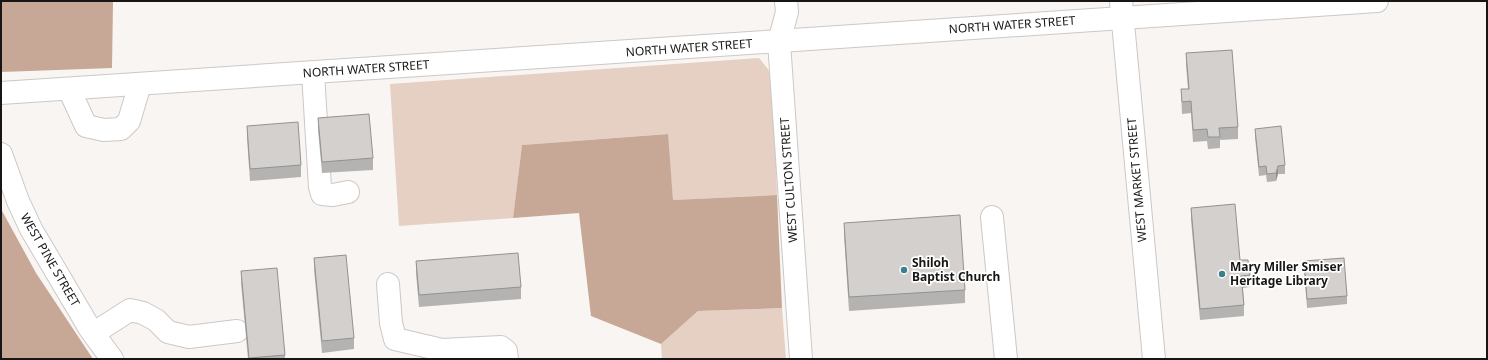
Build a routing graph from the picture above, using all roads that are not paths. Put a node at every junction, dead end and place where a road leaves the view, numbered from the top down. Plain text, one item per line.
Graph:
1 (786, 1) edge
2 (1377, 1) edge
3 (1121, 9) edge
4 (779, 42) junction
5 (313, 73) junction
6 (140, 84) junction
7 (69, 89) junction
8 (1, 94) edge
9 (1, 154) edge
10 (348, 192) dead end
11 (992, 217) dead end
12 (388, 284) dead end
13 (237, 331) dead end
14 (94, 333) junction
15 (446, 355) edge
16 (112, 359) edge
17 (507, 359) edge
18 (801, 359) edge
19 (1006, 359) edge
20 (1154, 359) edge

1 - 4 street, WEST CULTON STREET
2 - 3 street, NORTH WATER STREET
3 - 4 street, NORTH WATER STREET
3 - 20 street, WEST MARKET STREET
4 - 5 street, NORTH WATER STREET
4 - 18 street, WEST CULTON STREET
5 - 6 street, NORTH WATER STREET
5 - 10 street
6 - 7 street, NORTH WATER STREET
6 - 7 street
7 - 8 street, NORTH WATER STREET
9 - 14 street, WEST PINE STREET
11 - 19 street
12 - 15 street
13 - 14 street
14 - 16 street, WEST PINE STREET
15 - 17 street

